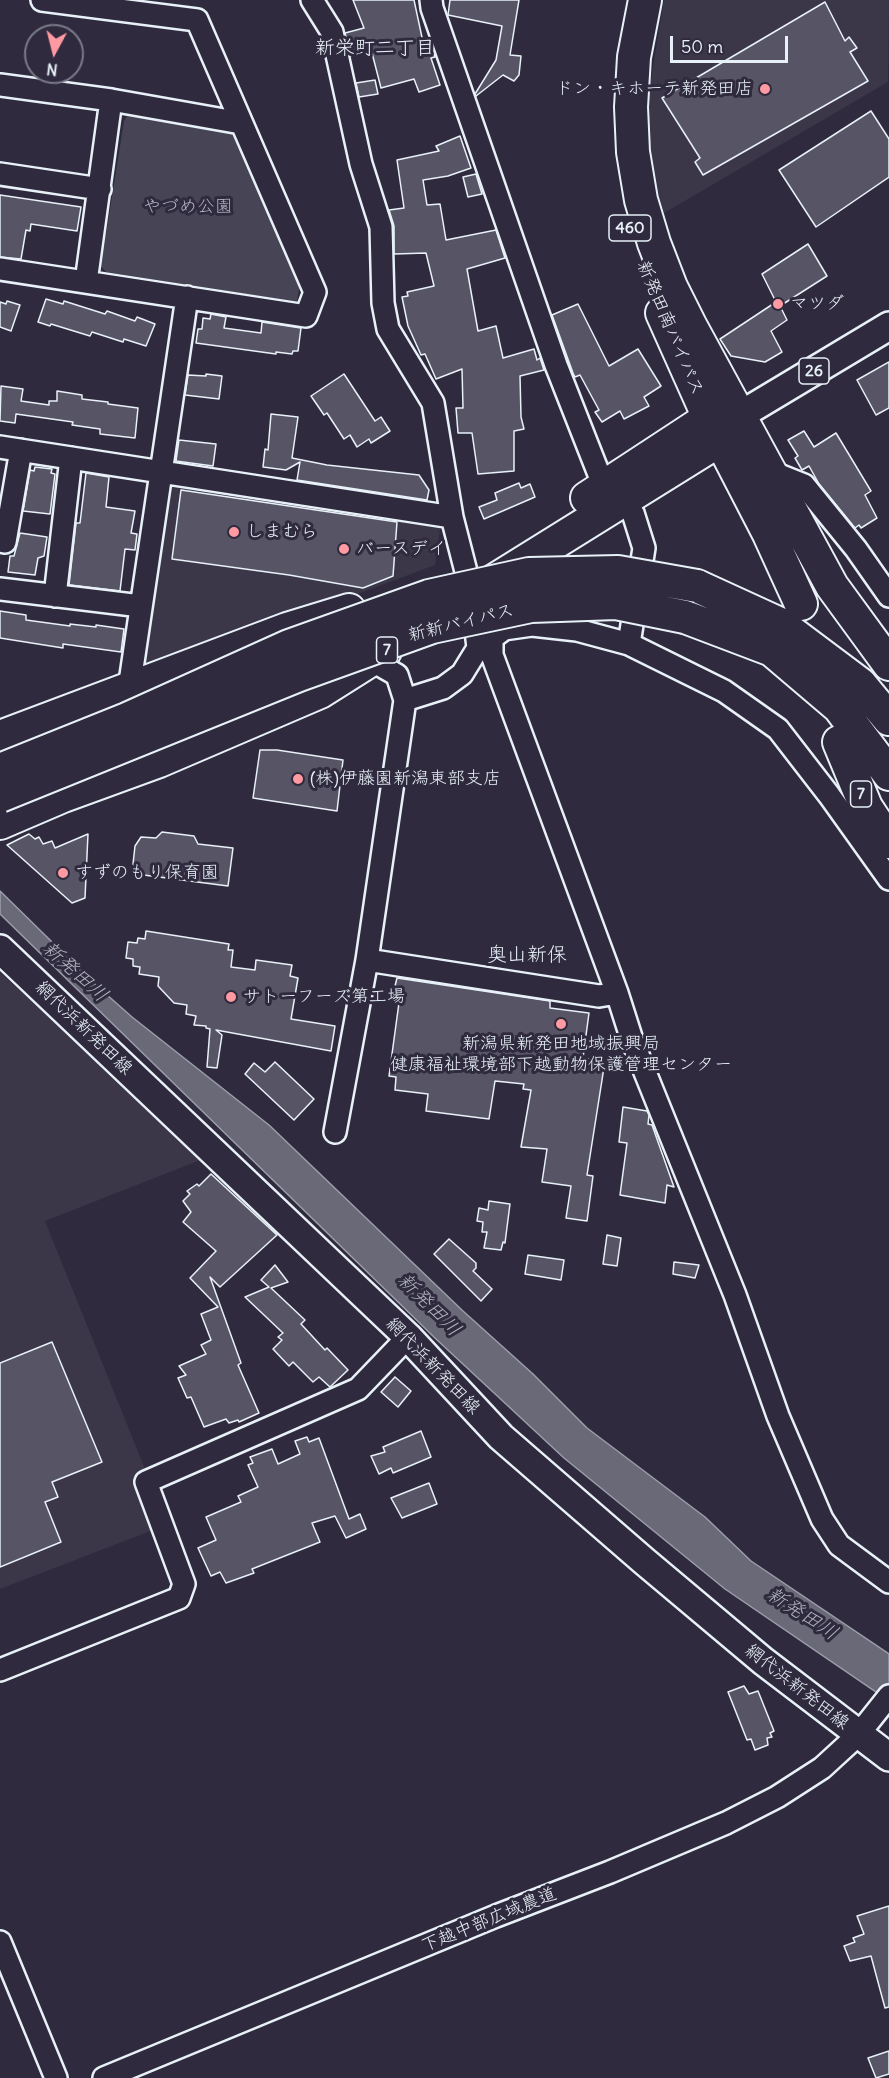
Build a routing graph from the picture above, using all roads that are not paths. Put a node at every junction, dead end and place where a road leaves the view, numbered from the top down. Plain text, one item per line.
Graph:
1 (42, 0) edge
2 (312, 0) edge
3 (431, 0) edge
4 (625, 0) edge
5 (645, 0) edge
6 (71, 2) edge
7 (0, 85) edge
8 (111, 100) junction
9 (241, 123) junction
10 (0, 174) edge
11 (100, 189) junction
12 (0, 269) edge
13 (86, 282) junction
14 (187, 297) junction
15 (889, 326) edge
16 (740, 416) junction
17 (714, 429) junction
18 (10, 449) edge
19 (71, 458) junction
20 (161, 471) junction
21 (769, 471) junction
22 (605, 475) junction
23 (633, 513) tunnel mouth
24 (452, 516) junction
25 (0, 541) edge
26 (470, 585) junction
27 (0, 589) edge
28 (55, 596) junction
29 (889, 596) edge
30 (801, 604) dead end
31 (141, 606) junction
32 (485, 643) junction
33 (629, 644) junction
34 (371, 660) junction
35 (889, 664) edge
36 (129, 689) junction
37 (405, 700) junction
38 (889, 719) edge
39 (0, 737) edge
40 (840, 742) dead end
41 (0, 770) edge
42 (889, 774) edge
43 (0, 796) edge
44 (0, 823) edge
45 (889, 842) edge
46 (889, 879) edge
47 (0, 949) edge
48 (367, 960) junction
49 (617, 993) junction
50 (335, 1132) dead end
51 (408, 1337) junction
52 (889, 1582) edge
53 (0, 1670) edge
54 (884, 1703) edge
55 (858, 1735) junction
56 (889, 1757) edge
57 (0, 1942) edge
58 (56, 2078) edge
59 (104, 2078) edge

1 - 6 street
2 - 24 street
3 - 22 street
4 - 17 highway, 新発田南バイパス / 460
5 - 16 highway, 新発田南バイパス / 460
6 - 9 street
7 - 8 street
8 - 9 street
8 - 11 street
9 - 14 street
10 - 11 street
11 - 13 street
12 - 13 street
13 - 14 street
14 - 20 street
15 - 16 main road, 26
16 - 17 highway, 7
16 - 21 highway, 新発田南バイパス
17 - 22 highway, 7
17 - 26 highway, 7
17 - 30 highway, 新発田南バイパス
18 - 19 street
18 - 25 street
19 - 20 street
19 - 28 street
20 - 24 street
20 - 31 street
21 - 29 street
21 - 35 highway, 新発田南バイパス
22 - 26 highway, 7
23 - 33 street
24 - 26 street
26 - 32 street
26 - 34 highway, 7
26 - 36 highway, 7
27 - 28 street
28 - 31 street
31 - 36 street
32 - 33 street
32 - 37 street
32 - 49 street
33 - 46 street
34 - 37 street
34 - 44 highway, 7
36 - 39 highway, 7
37 - 48 street
38 - 41 highway, 新新バイパス / 7, bridge
40 - 45 highway, 7
42 - 43 highway, 新新バイパス / 7, bridge
47 - 51 main road, 網代浜新発田線
48 - 49 street
48 - 50 street
49 - 52 street
51 - 53 street
51 - 55 main road, 網代浜新発田線
54 - 55 street, 下越中部広域農道
55 - 56 main road, 網代浜新発田線
55 - 59 street, 下越中部広域農道
57 - 58 street

